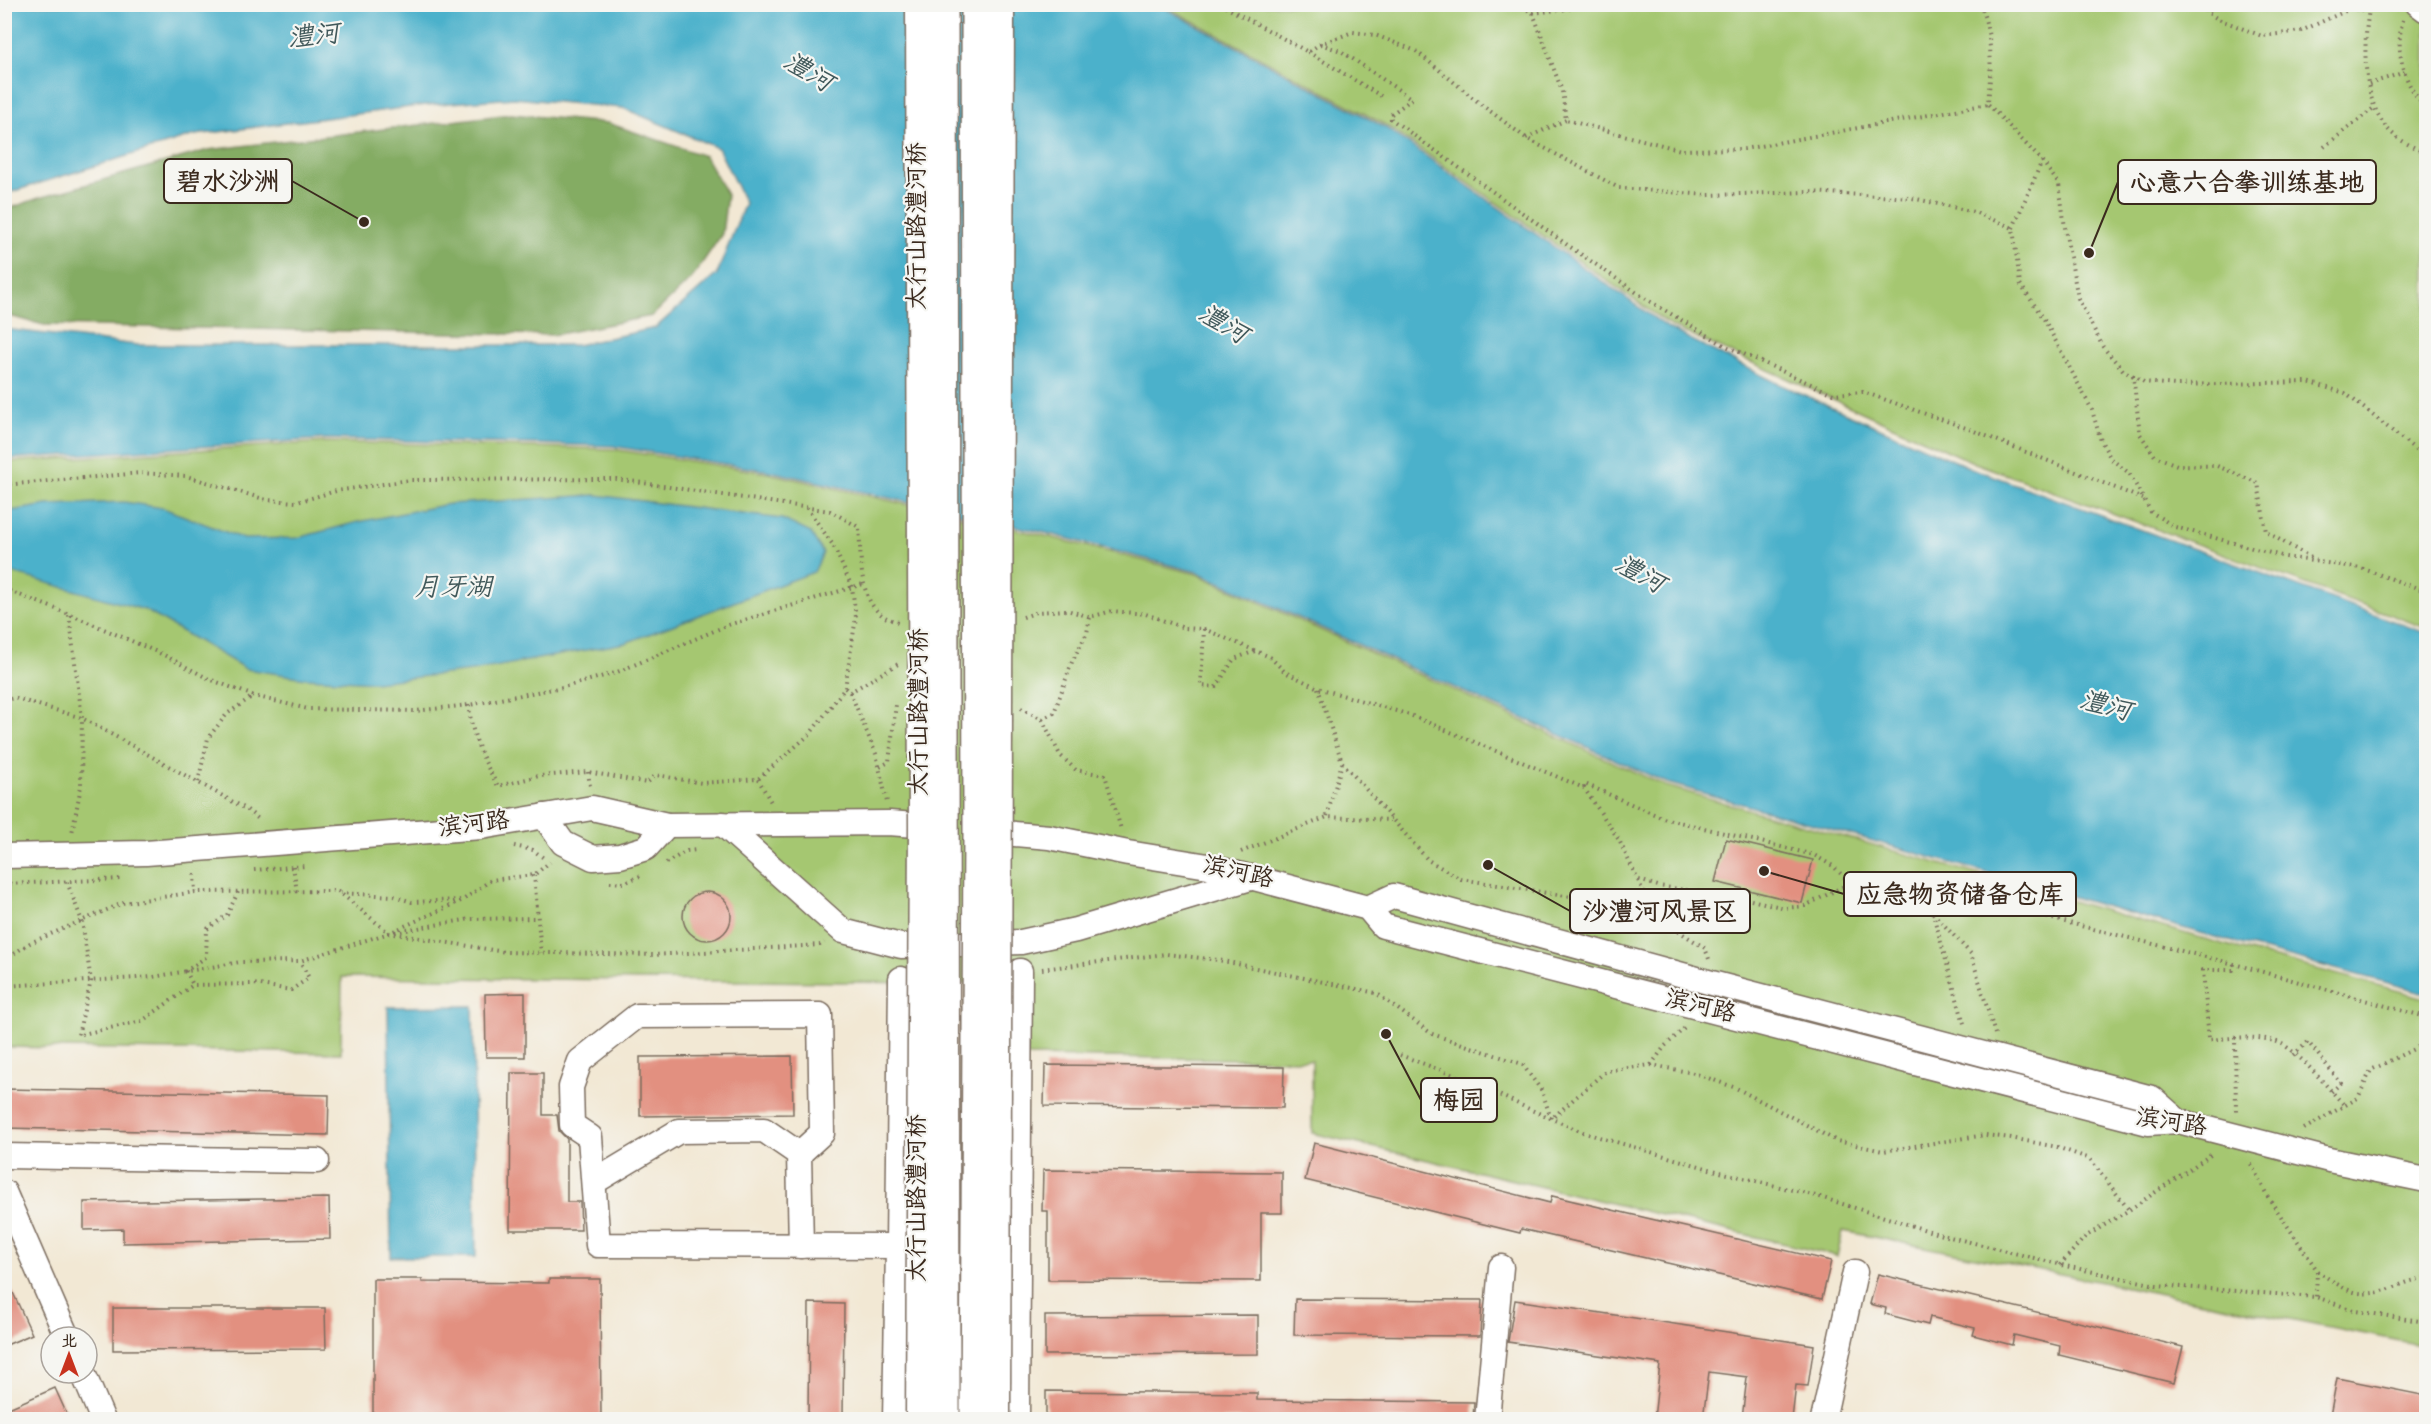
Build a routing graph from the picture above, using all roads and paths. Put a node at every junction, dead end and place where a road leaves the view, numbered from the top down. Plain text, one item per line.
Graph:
1 (918, 4) edge
2 (941, 4) edge
3 (978, 4) edge
4 (1002, 4) edge
5 (1220, 4) edge
6 (1516, 4) edge
7 (1609, 4) edge
8 (1980, 4) edge
9 (2194, 4) edge
10 (2351, 7) edge
11 (2416, 9) edge
12 (1533, 13) junction
13 (1320, 44) junction
14 (1308, 52) junction
15 (2405, 72) junction
16 (2369, 84) junction
17 (1381, 96) dead end
18 (1988, 104) junction
19 (2375, 107) junction
20 (2427, 107) edge
21 (1566, 120) junction
22 (1526, 138) junction
23 (2324, 147) dead end
24 (2427, 153) edge
25 (2042, 161) junction
26 (2013, 228) junction
27 (2133, 375) junction
28 (2427, 458) edge
29 (4, 485) edge
30 (2143, 499) junction
31 (806, 507) junction
32 (2318, 561) junction
33 (863, 584) junction
34 (852, 587) junction
35 (4, 590) edge
36 (2427, 591) edge
37 (69, 614) junction
38 (1021, 618) dead end
39 (1090, 618) junction
40 (909, 622) dead end
41 (1204, 629) junction
42 (1255, 651) junction
43 (1318, 688) junction
44 (850, 692) dead end
45 (254, 696) junction
46 (4, 700) edge
47 (470, 705) junction
48 (1018, 707) dead end
49 (82, 718) junction
50 (1042, 719) junction
51 (1342, 762) junction
52 (198, 782) junction
53 (1584, 788) junction
54 (544, 816) junction
55 (1327, 816) junction
56 (1392, 820) junction
57 (889, 823) junction
58 (667, 825) junction
59 (931, 826) junction
60 (729, 830) junction
61 (989, 832) junction
62 (281, 843) junction
63 (506, 847) dead end
64 (1128, 853) junction
65 (68, 855) junction
66 (4, 856) edge
67 (564, 856) junction
68 (549, 862) junction
69 (316, 865) dead end
70 (1208, 866) junction
71 (294, 867) junction
72 (658, 867) dead end
73 (250, 870) dead end
74 (649, 872) dead end
75 (206, 873) dead end
76 (194, 874) junction
77 (183, 875) dead end
78 (534, 875) junction
79 (1255, 877) junction
80 (125, 879) dead end
81 (1638, 879) junction
82 (603, 881) dead end
83 (67, 882) junction
84 (1850, 883) junction
85 (4, 884) edge
86 (1893, 886) junction
87 (297, 891) junction
88 (195, 892) junction
89 (238, 892) junction
90 (340, 893) junction
91 (463, 900) junction
92 (1368, 908) junction
93 (1652, 910) junction
94 (1933, 913) junction
95 (537, 918) junction
96 (82, 921) junction
97 (843, 931) junction
98 (389, 933) junction
99 (541, 953) junction
100 (4, 960) edge
101 (300, 961) junction
102 (2234, 964) junction
103 (186, 971) junction
104 (1020, 971) joint
105 (901, 979) dead end
106 (91, 981) junction
107 (1706, 982) junction
108 (193, 985) junction
109 (4, 986) edge
110 (1695, 1006) junction
111 (2427, 1017) edge
112 (2235, 1037) junction
113 (2427, 1043) edge
114 (1972, 1051) junction
115 (2293, 1054) junction
116 (1400, 1055) dead end
117 (2003, 1059) junction
118 (1651, 1065) junction
119 (1965, 1076) junction
120 (2331, 1092) junction
121 (2344, 1106) junction
122 (1551, 1119) junction
123 (2178, 1121) junction
124 (2237, 1136) junction
125 (2276, 1146) junction
126 (799, 1154) junction
127 (4, 1156) edge
128 (317, 1161) dead end
129 (2427, 1180) edge
130 (594, 1182) junction
131 (4, 1192) edge
132 (2129, 1210) junction
133 (801, 1246) junction
134 (898, 1246) junction
135 (2060, 1265) junction
136 (1501, 1267) dead end
137 (2317, 1270) junction
138 (1855, 1272) dead end
139 (2427, 1278) edge
140 (2316, 1297) junction
141 (2427, 1322) edge
142 (62, 1325) edge
143 (88, 1385) edge
144 (103, 1419) edge
145 (895, 1419) edge
146 (918, 1419) edge
147 (943, 1419) edge
148 (977, 1419) edge
149 (998, 1419) edge
150 (1017, 1419) edge
151 (1488, 1419) edge
152 (1823, 1419) edge

1 - 59 street, 太行山路澧河桥, bridge
2 - 59 main road, 太行山路澧河桥, bridge
3 - 61 main road, bridge
4 - 61 street, bridge
5 - 14 path
6 - 12 path
7 - 12 path
8 - 18 path
9 - 10 path
10 - 16 path
11 - 15 path
12 - 21 path
13 - 14 path
13 - 22 path
13 - 30 path
14 - 17 path
15 - 16 path
15 - 20 path
16 - 19 path
18 - 21 path
18 - 25 path
19 - 23 path
19 - 24 path
21 - 22 path
22 - 26 path
25 - 26 path
25 - 27 path
26 - 30 path
27 - 28 path
27 - 32 path
29 - 31 path
30 - 32 path
31 - 33 path
31 - 34 path
32 - 36 path
33 - 34 path
33 - 40 path
34 - 47 path
34 - 47 path
35 - 37 path
37 - 45 path
37 - 49 path
38 - 39 path
39 - 41 path
39 - 50 path
41 - 42 path
41 - 42 path
42 - 43 path
43 - 51 path
43 - 53 path
44 - 57 path
45 - 47 path
45 - 52 path
46 - 49 path
48 - 50 path
49 - 52 path
49 - 65 path
50 - 64 path
51 - 55 path
51 - 56 path
52 - 62 path
53 - 81 path
53 - 84 path
54 - 58 street, 滨河路
54 - 62 street, 滨河路
54 - 67 street
55 - 56 path
55 - 70 path
56 - 93 path
57 - 59 street, 滨河路
57 - 60 street, 滨河路
58 - 60 street, 滨河路
58 - 67 street
59 - 146 street, 太行山路澧河桥, bridge
59 - 147 main road, 太行山路澧河桥, bridge
60 - 72 path
60 - 97 street
61 - 64 street, 滨河路
61 - 148 main road, bridge
61 - 149 street, bridge
62 - 65 street, 滨河路
62 - 71 path
63 - 68 path
64 - 70 street, 滨河路
65 - 66 street, 滨河路
65 - 83 path
67 - 68 path
67 - 68 path
68 - 78 path
69 - 71 path
70 - 79 street, 滨河路
71 - 73 path
71 - 87 path
74 - 82 path
75 - 76 path
76 - 77 path
76 - 88 path
78 - 91 path
78 - 95 path
79 - 92 street, 滨河路
79 - 97 street
80 - 83 path
81 - 84 path
81 - 93 path
83 - 85 path
83 - 96 path
84 - 86 path
86 - 94 path
86 - 102 path
87 - 89 path
87 - 90 path
88 - 89 path
88 - 96 path
89 - 103 path
90 - 91 path
90 - 98 path
91 - 98 path
92 - 107 street
92 - 110 street, 滨河路
93 - 107 path
94 - 114 path
94 - 117 path
95 - 98 path
95 - 99 path
96 - 100 path
96 - 106 path
97 - 99 path
98 - 99 path
98 - 101 path
101 - 103 path
101 - 108 path
102 - 111 path
102 - 112 path
103 - 106 path
103 - 108 path
104 - 122 path
104 - 150 street
105 - 134 street
106 - 108 path
106 - 109 path
107 - 110 street
107 - 114 street
110 - 118 path
110 - 119 street, 滨河路
112 - 115 path
112 - 124 path
113 - 121 path
114 - 117 street
114 - 119 street
115 - 120 path
115 - 120 path
116 - 122 path
117 - 123 street
118 - 122 path
118 - 132 path
119 - 123 street, 滨河路
120 - 121 path
121 - 125 path
122 - 135 path
123 - 124 street, 滨河路
124 - 125 street, 滨河路
124 - 132 path
124 - 137 path
125 - 129 street, 滨河路
126 - 130 street
126 - 130 street
126 - 133 street
127 - 128 street
130 - 133 street
131 - 142 street
132 - 135 path
133 - 134 street
134 - 145 street
135 - 140 path
136 - 151 street
137 - 139 path
137 - 140 path
138 - 152 street
140 - 141 path
143 - 144 street

